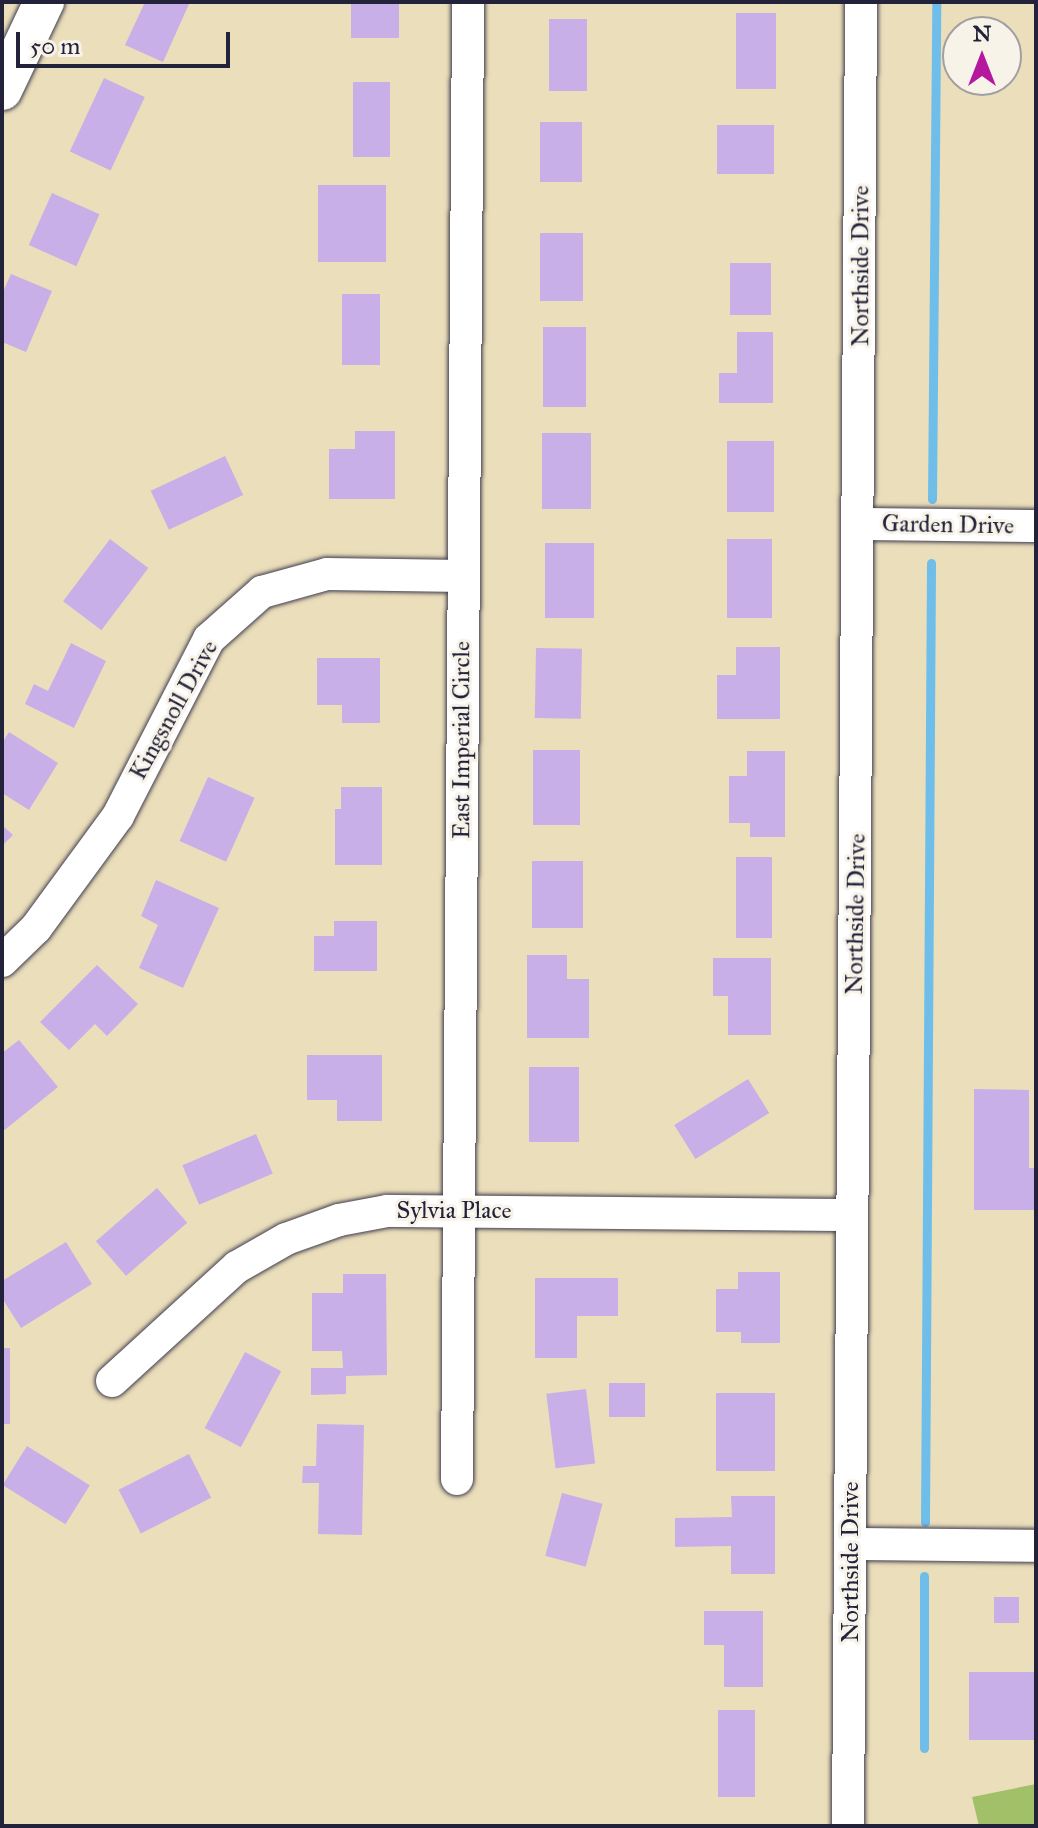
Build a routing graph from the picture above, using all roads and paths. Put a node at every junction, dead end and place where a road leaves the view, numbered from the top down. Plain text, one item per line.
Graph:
1 (44, 2) edge
2 (468, 2) edge
3 (861, 2) edge
4 (2, 90) edge
5 (860, 524) junction
6 (1036, 526) edge
7 (464, 576) junction
8 (2, 961) edge
9 (459, 1211) junction
10 (852, 1215) junction
11 (112, 1381) dead end
12 (457, 1479) dead end
13 (851, 1544) junction
14 (1036, 1546) edge
15 (848, 1826) edge

1 - 4 street
2 - 7 street, East Imperial Circle
3 - 5 street, Northside Drive
5 - 6 street, Garden Drive
5 - 10 street, Northside Drive
7 - 8 street, Kingsnoll Drive
7 - 9 street, East Imperial Circle
9 - 10 street, Sylvia Place
9 - 11 street, Sylvia Place
9 - 12 street, East Imperial Circle
10 - 13 street, Northside Drive
13 - 14 street
13 - 15 street, Northside Drive

